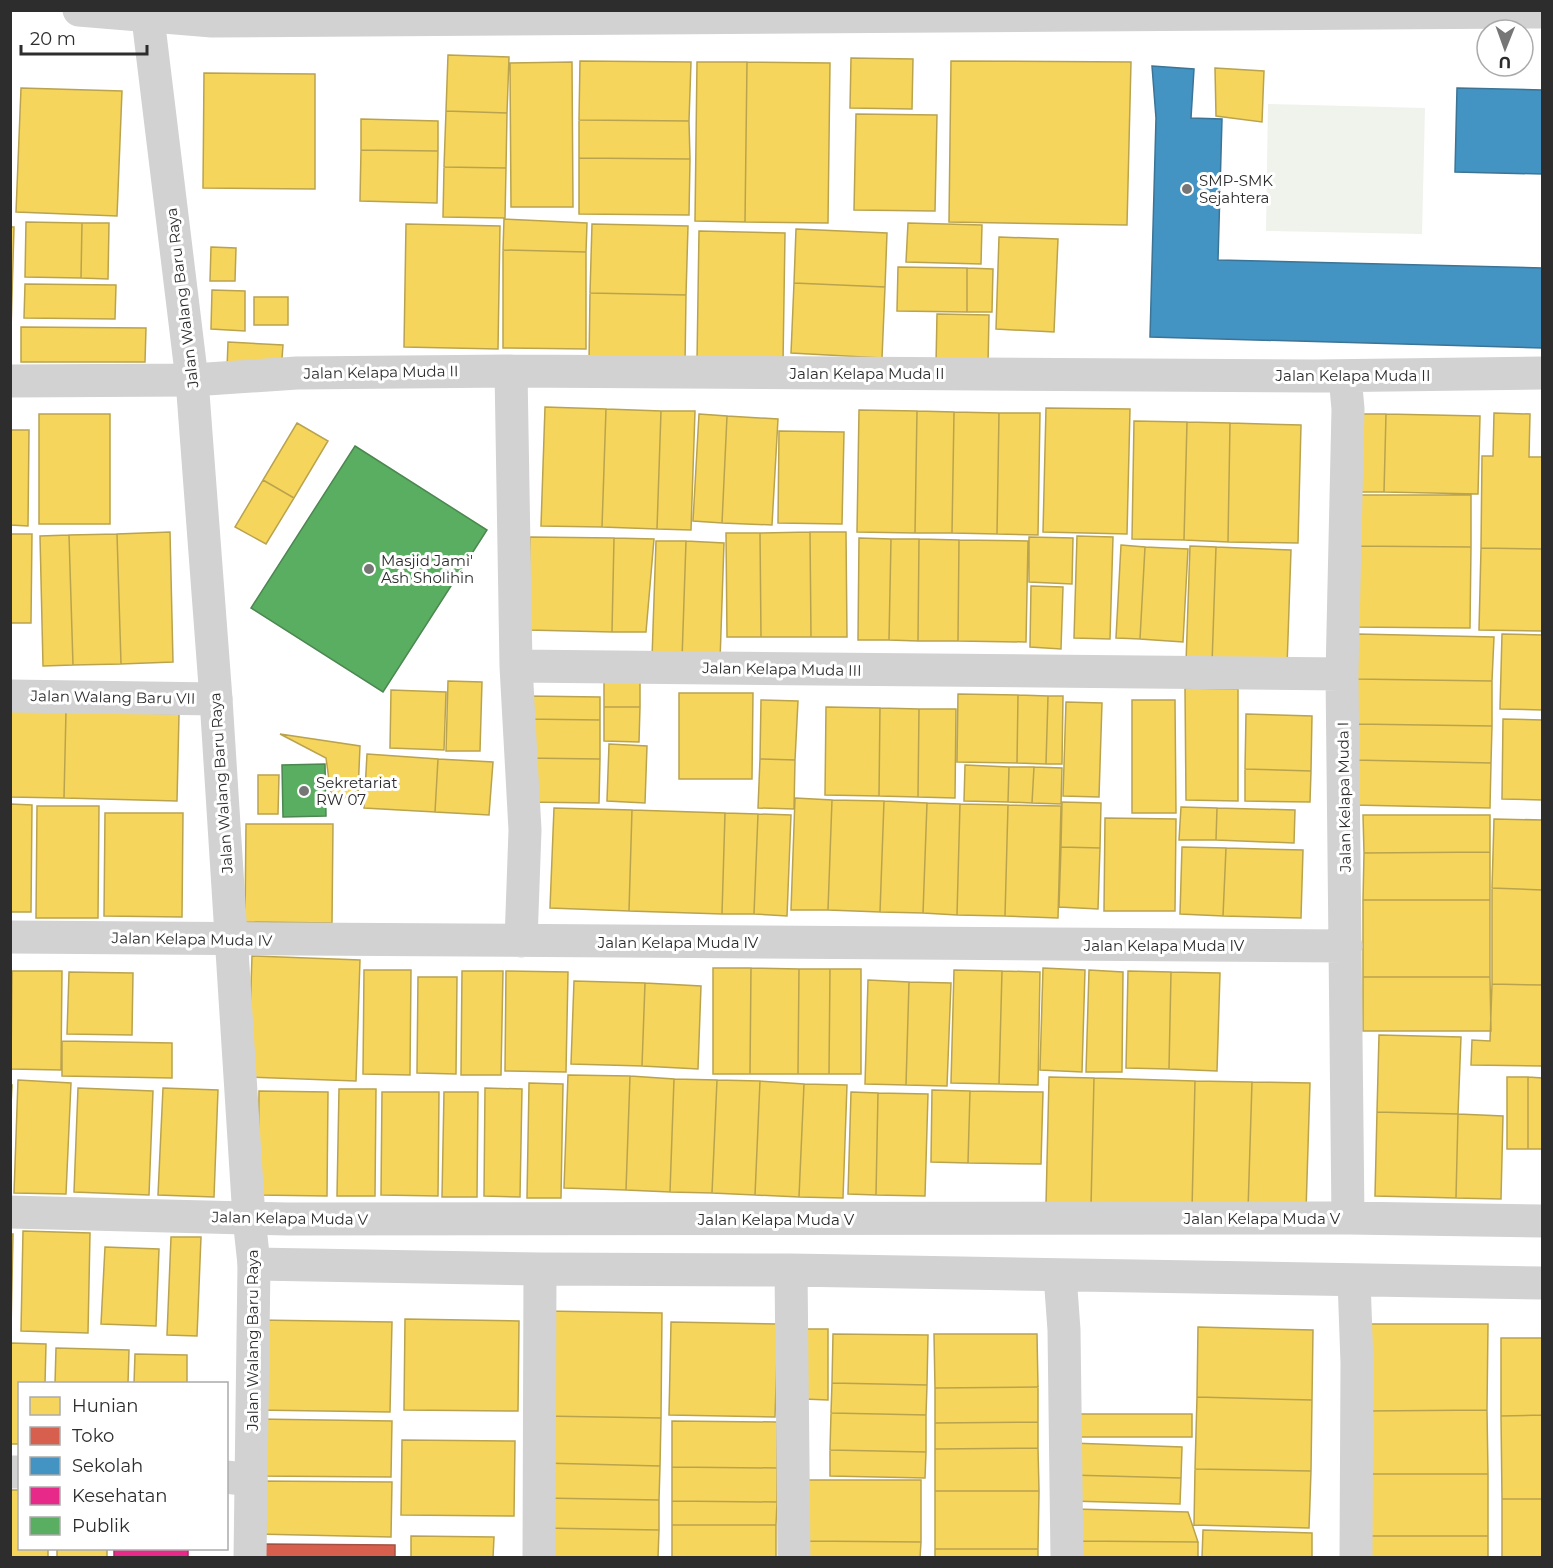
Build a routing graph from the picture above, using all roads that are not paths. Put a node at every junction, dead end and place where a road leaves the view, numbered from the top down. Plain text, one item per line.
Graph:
1 (78, 10) edge
2 (1542, 12) edge
3 (148, 13) edge
4 (511, 371) junction
5 (1542, 373) edge
6 (1345, 376) junction
7 (192, 380) junction
8 (10, 381) edge
9 (516, 666) junction
10 (1342, 674) junction
11 (10, 696) edge
12 (216, 699) junction
13 (10, 937) edge
14 (231, 940) junction
15 (521, 941) junction
16 (1346, 946) junction
17 (10, 1212) edge
18 (249, 1218) junction
19 (1348, 1218) junction
20 (1542, 1221) edge
21 (254, 1264) junction
22 (540, 1269) junction
23 (791, 1270) junction
24 (1060, 1275) junction
25 (1354, 1280) junction
26 (1542, 1283) edge
27 (239, 1478) edge
28 (250, 1557) edge
29 (539, 1557) edge
30 (794, 1557) edge
31 (1067, 1557) edge
32 (1356, 1557) edge

1 - 3 street
2 - 3 street
3 - 7 street, Jalan Walang Baru Raya
4 - 6 street, Jalan Kelapa Muda II
4 - 7 street, Jalan Kelapa Muda II
4 - 9 street
5 - 6 street, Jalan Kelapa Muda II
6 - 10 street, Jalan Kelapa Muda I
7 - 8 street, Jalan Kelapa Muda II
7 - 12 street, Jalan Walang Baru Raya
9 - 10 street, Jalan Kelapa Muda III
9 - 15 street
10 - 16 street, Jalan Kelapa Muda I
11 - 12 street, Jalan Walang Baru VII
12 - 14 street, Jalan Walang Baru Raya
13 - 14 street, Jalan Kelapa Muda IV
14 - 15 street, Jalan Kelapa Muda IV
14 - 18 street, Jalan Walang Baru Raya
15 - 16 street, Jalan Kelapa Muda IV
16 - 19 street, Jalan Kelapa Muda I
17 - 18 street, Jalan Kelapa Muda V
18 - 19 street, Jalan Kelapa Muda V
18 - 21 street, Jalan Walang Baru Raya
19 - 20 street, Jalan Kelapa Muda V
21 - 22 street
21 - 27 street, Jalan Walang Baru Raya
22 - 23 street
22 - 29 street
23 - 24 street
23 - 30 street
24 - 25 street
24 - 31 street
25 - 26 street
25 - 32 street
27 - 28 street, Jalan Walang Baru Raya

